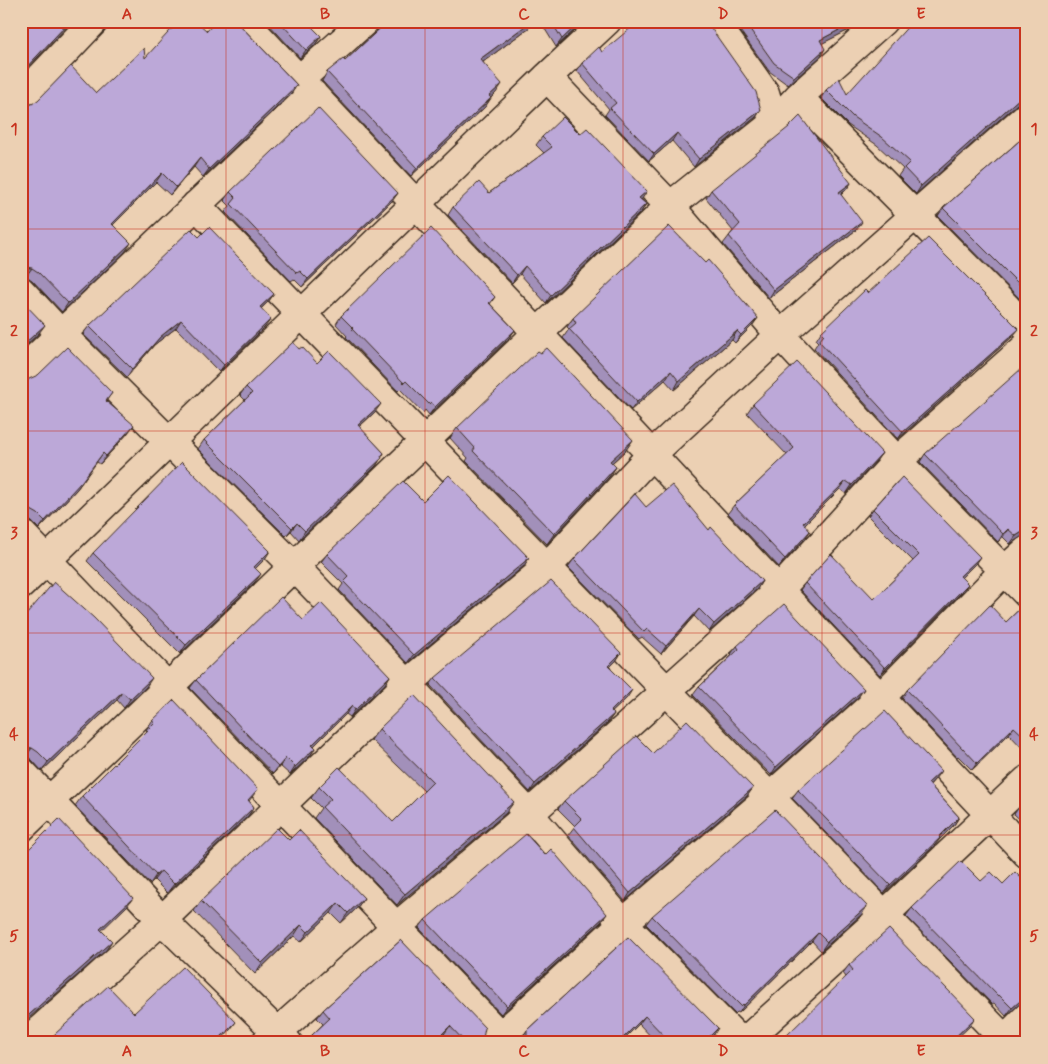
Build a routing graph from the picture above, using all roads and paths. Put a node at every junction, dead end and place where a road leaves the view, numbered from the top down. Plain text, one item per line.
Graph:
1 (94, 21) edge
2 (244, 21) edge
3 (365, 21) edge
4 (607, 21) edge
5 (714, 21) edge
6 (883, 21) edge
7 (547, 77) junction
8 (306, 87) junction
9 (798, 96) junction
10 (21, 98) edge
11 (1026, 118) edge
12 (774, 122) junction
13 (415, 204) junction
14 (196, 205) junction
15 (670, 206) junction
16 (915, 214) junction
17 (21, 291) edge
18 (302, 314) junction
19 (1027, 328) edge
20 (537, 333) junction
21 (61, 334) junction
22 (780, 335) junction
23 (1027, 346) edge
24 (21, 372) edge
25 (425, 441) junction
26 (170, 442) junction
27 (652, 454) junction
28 (896, 460) junction
29 (21, 533) edge
30 (1027, 550) edge
31 (47, 560) junction
32 (294, 566) junction
33 (547, 567) junction
34 (1005, 570) junction
35 (21, 585) edge
36 (779, 590) junction
37 (1027, 594) edge
38 (407, 684) junction
39 (168, 687) junction
40 (666, 690) junction
41 (880, 698) junction
42 (21, 771) edge
43 (1027, 780) edge
44 (770, 797) junction
45 (50, 800) junction
46 (280, 805) junction
47 (529, 814) junction
48 (991, 816) junction
49 (21, 828) edge
50 (1027, 854) edge
51 (884, 915) junction
52 (162, 920) junction
53 (623, 922) junction
54 (396, 927) junction
55 (1027, 1017) edge
56 (32, 1033) edge
57 (276, 1039) edge
58 (500, 1040) edge
59 (1004, 1042) edge
60 (743, 1043) edge

1 - 10 street
2 - 8 street
3 - 8 street
4 - 7 street
5 - 12 street
6 - 9 street
7 - 13 street
7 - 15 street
8 - 13 street
8 - 14 street
9 - 12 street
9 - 16 street
11 - 16 street
12 - 15 street
13 - 18 street
13 - 20 street
14 - 18 street
14 - 21 street
15 - 20 street
15 - 22 street
16 - 19 street
16 - 22 street
17 - 21 street
18 - 25 street
18 - 26 street
20 - 25 street
20 - 27 street
21 - 24 street
21 - 26 street
22 - 27 street
22 - 28 street
23 - 28 street
25 - 32 street
25 - 33 street
26 - 31 street
26 - 32 street
27 - 33 street
27 - 36 street
28 - 34 street
28 - 36 street
29 - 31 street
30 - 34 street
31 - 35 street
31 - 39 street
32 - 38 street
32 - 39 street
33 - 38 street
33 - 40 street
34 - 37 street
34 - 41 street
36 - 40 street
36 - 41 street
38 - 46 street
38 - 47 street
39 - 45 street
39 - 46 street
40 - 44 street
40 - 47 street
41 - 44 street
41 - 48 street
42 - 45 street
43 - 48 street
44 - 51 street
44 - 53 street
45 - 49 street
45 - 52 street
46 - 52 street
46 - 54 street
47 - 53 street
47 - 54 street
48 - 50 street
48 - 51 street
51 - 59 street
51 - 60 street
52 - 56 street
52 - 57 street
53 - 58 street
53 - 60 street
54 - 57 street
54 - 58 street
55 - 59 street

